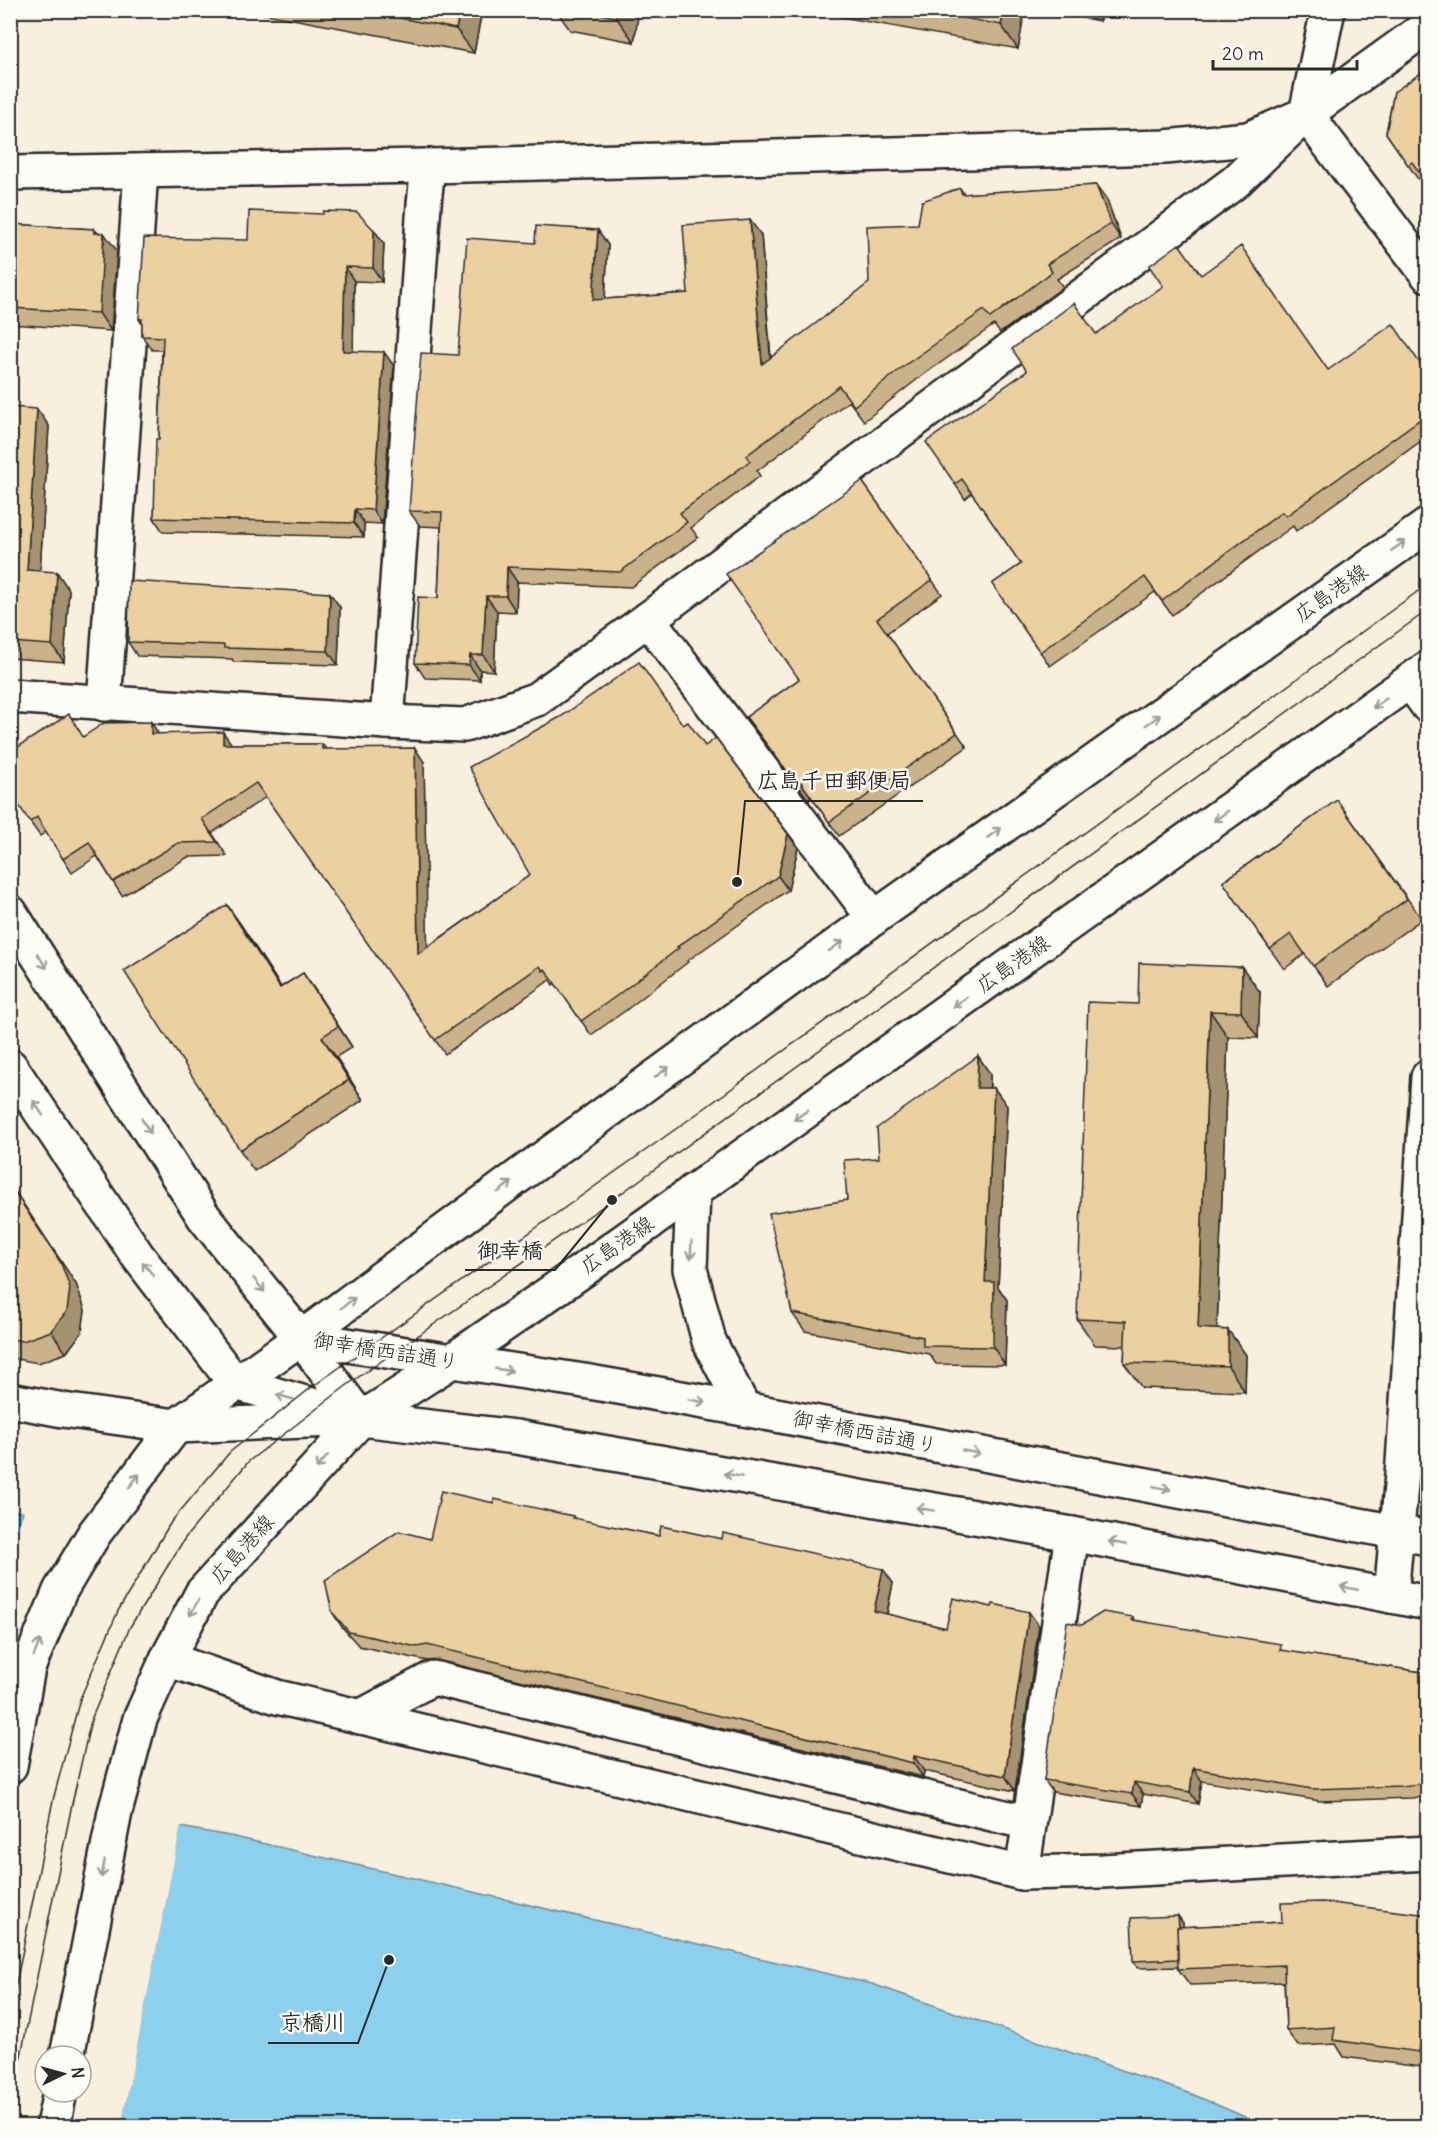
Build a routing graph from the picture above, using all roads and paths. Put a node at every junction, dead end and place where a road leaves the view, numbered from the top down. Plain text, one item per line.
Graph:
1 (1328, 10) edge
2 (1428, 26) edge
3 (1306, 114) junction
4 (428, 166) junction
5 (141, 171) junction
6 (10, 173) edge
7 (1428, 275) edge
8 (1428, 525) edge
9 (648, 619) junction
10 (1422, 685) edge
11 (10, 696) edge
12 (104, 704) junction
13 (387, 722) junction
14 (10, 912) edge
15 (874, 918) junction
16 (10, 1066) edge
17 (1428, 1077) edge
18 (693, 1191) junction
19 (301, 1338) junction
20 (450, 1362) junction
21 (236, 1383) junction
22 (10, 1400) edge
23 (744, 1409) junction
24 (361, 1419) junction
25 (176, 1426) junction
26 (1072, 1534) junction
27 (1412, 1535) edge
28 (1390, 1596) junction
29 (1428, 1603) edge
30 (167, 1659) junction
31 (360, 1717) junction
32 (10, 1766) edge
33 (1029, 1823) junction
34 (1428, 1853) edge
35 (1022, 1872) junction
36 (69, 2044) edge
37 (58, 2104) edge
38 (53, 2127) edge

1 - 3 street
2 - 3 street
3 - 4 street
3 - 7 street
3 - 9 street
4 - 5 street
4 - 13 street
5 - 6 street
5 - 12 street
15 -> 8 street, 広島港線
9 - 13 street
9 - 15 street
10 -> 18 street, 広島港線
11 - 12 street
12 - 13 street
14 -> 19 street
19 -> 15 street, 広島港線
21 -> 16 street
17 - 27 street
18 - 20 street, 広島港線
18 -> 23 street
19 - 20 street, 御幸橋西詰通り
19 - 21 street, 広島港線
19 - 24 street
20 -> 23 street, 御幸橋西詰通り
20 - 24 street, 広島港線
24 -> 21 street
21 - 25 street, 広島港線
22 - 25 street
23 -> 27 street, 御幸橋西詰通り
24 - 25 street
26 -> 24 street
24 -> 30 street, 広島港線
32 -> 25 street, 広島港線
28 -> 26 street
26 - 33 street
27 - 28 street
28 - 29 street
30 - 31 street
30 -> 36 street, 広島港線
31 - 33 street
31 - 35 street
33 - 35 street
34 - 35 street
37 - 38 street

